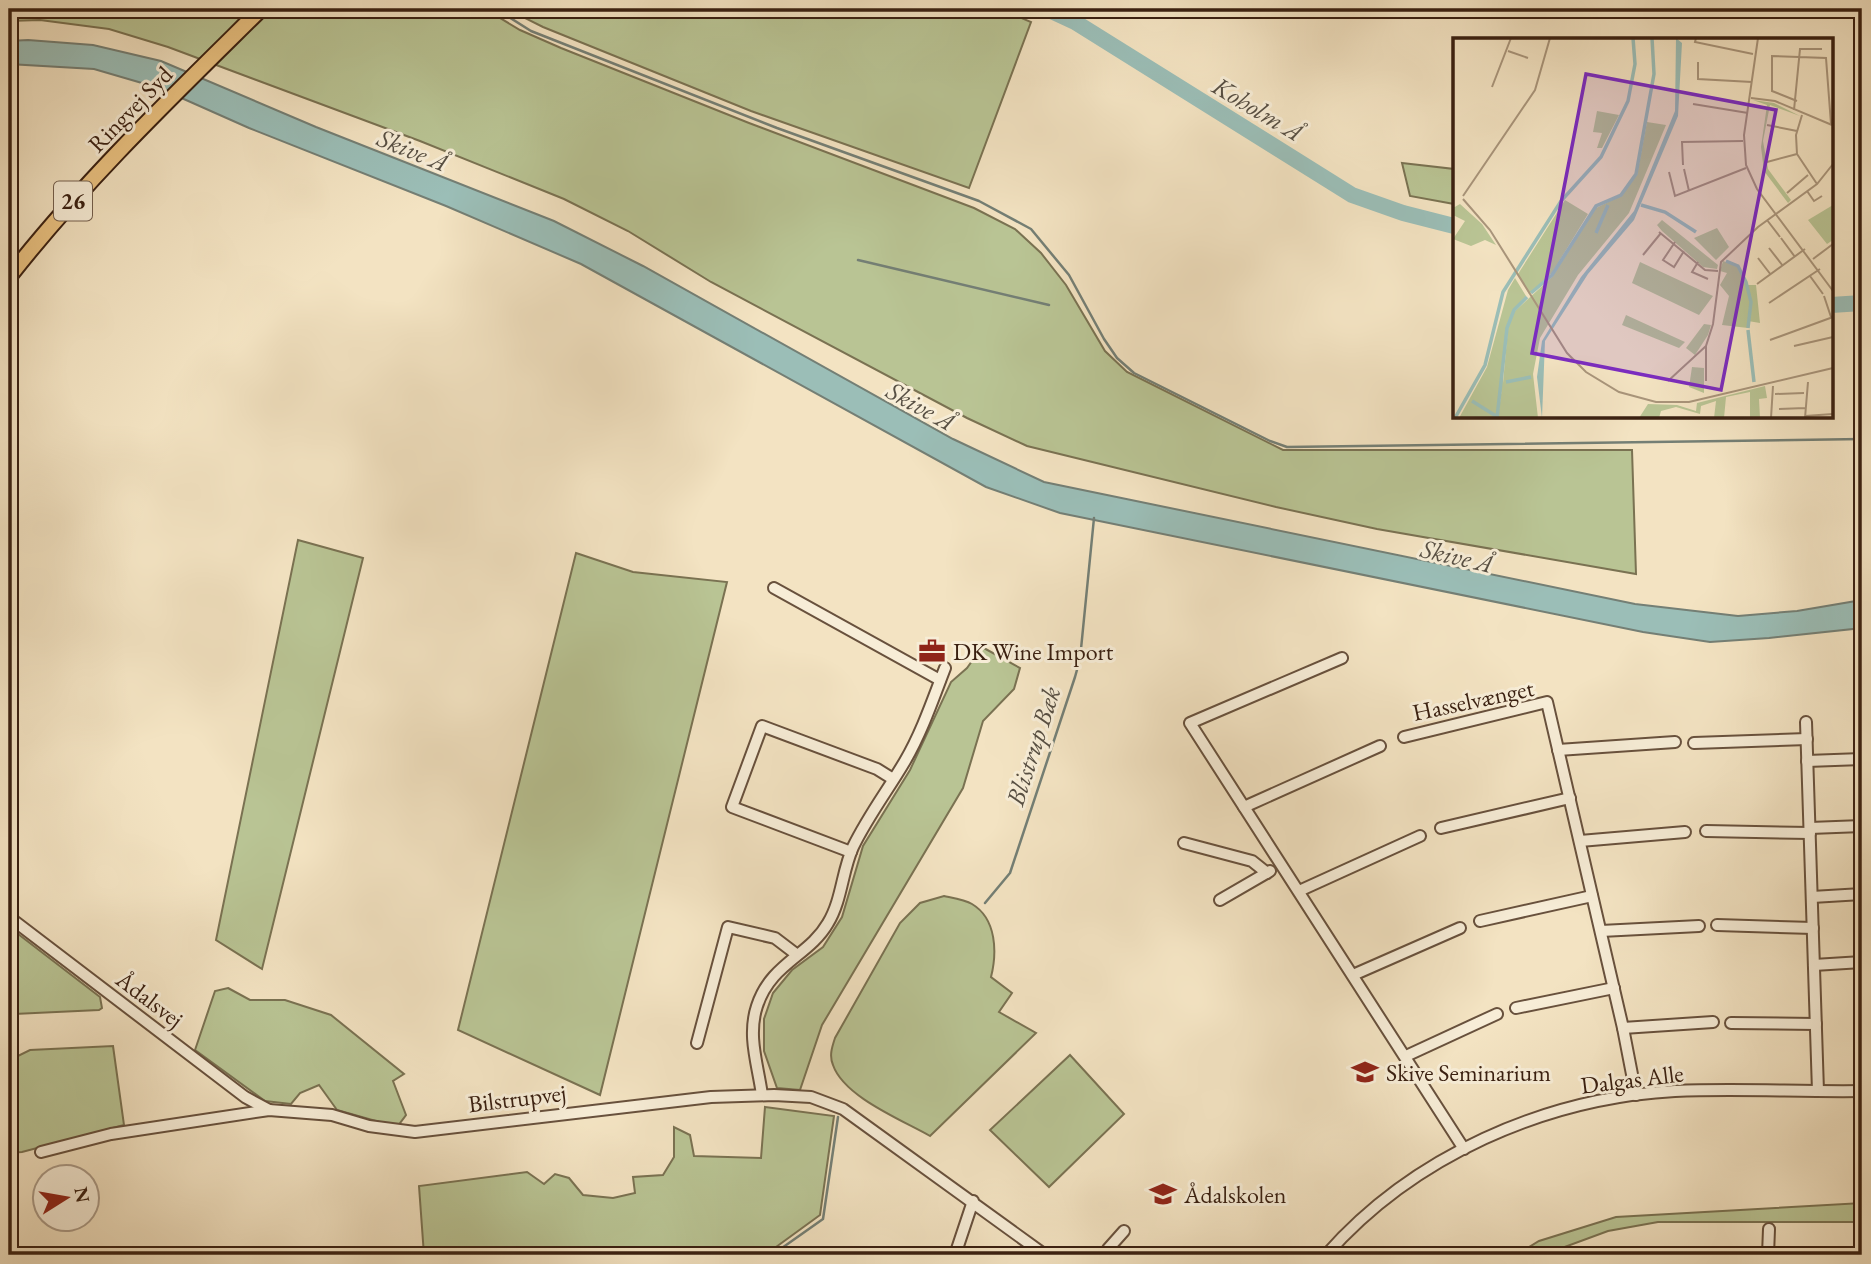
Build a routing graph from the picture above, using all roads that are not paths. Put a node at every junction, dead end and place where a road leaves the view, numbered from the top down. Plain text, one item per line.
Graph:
1 (261, 9) edge
2 (9, 277) edge
3 (774, 588) dead end
4 (1342, 658) dead end
5 (945, 668) dead end
6 (940, 680) junction
7 (1806, 722) dead end
8 (1404, 737) dead end
9 (1807, 739) junction
10 (1675, 743) dead end
11 (1694, 743) dead end
12 (1380, 746) dead end
13 (1558, 750) junction
14 (1862, 759) edge
15 (1807, 761) junction
16 (893, 779) junction
17 (1570, 798) junction
18 (1244, 807) junction
19 (1862, 826) edge
20 (1441, 828) dead end
21 (1706, 831) dead end
22 (1810, 831) junction
23 (1685, 832) dead end
24 (1420, 836) dead end
25 (1580, 841) junction
26 (1184, 844) dead end
27 (851, 852) junction
28 (1281, 864) junction
29 (1267, 873) junction
30 (1299, 891) junction
31 (1862, 894) edge
32 (1592, 896) junction
33 (1812, 897) junction
34 (1220, 900) dead end
35 (9, 917) edge
36 (1480, 921) dead end
37 (1717, 925) dead end
38 (1699, 926) dead end
39 (1460, 928) dead end
40 (1813, 928) junction
41 (1601, 931) junction
42 (796, 954) junction
43 (1862, 962) edge
44 (1814, 965) junction
45 (1353, 975) junction
46 (1614, 988) junction
47 (1516, 1008) dead end
48 (1497, 1014) dead end
49 (1713, 1022) dead end
50 (1731, 1023) dead end
51 (1816, 1024) junction
52 (1623, 1028) junction
53 (697, 1043) dead end
54 (1406, 1056) junction
55 (1818, 1091) junction
56 (1862, 1091) edge
57 (762, 1095) junction
58 (1636, 1096) junction
59 (269, 1110) junction
60 (1464, 1149) junction
61 (41, 1152) dead end
62 (973, 1201) junction
63 (1769, 1229) dead end
64 (1124, 1231) dead end
65 (955, 1255) edge
66 (1045, 1255) edge
67 (1106, 1255) edge
68 (1326, 1255) edge
69 (1768, 1255) edge

1 - 2 main road, Ringvej Syd / 26
3 - 6 street
4 - 18 street
5 - 6 street
6 - 16 street
7 - 9 street
8 - 13 street, Hasselvænget
9 - 11 street
9 - 15 street
10 - 13 street
12 - 18 street
13 - 17 street, Hasselvænget
14 - 15 street
15 - 22 street
16 - 27 street
16 - 27 street
17 - 20 street
17 - 25 street, Hasselvænget
18 - 28 street
19 - 22 street
21 - 22 street
22 - 33 street
23 - 25 street
24 - 30 street
25 - 32 street, Hasselvænget
26 - 29 street
27 - 42 street
28 - 29 street
28 - 30 street
29 - 34 street
30 - 45 street
31 - 33 street
32 - 36 street
32 - 41 street, Hasselvænget
33 - 40 street
35 - 59 street, Ådalsvej
37 - 40 street
38 - 41 street
39 - 45 street
40 - 44 street
41 - 46 street, Hasselvænget
42 - 53 street
42 - 57 street
43 - 44 street
44 - 51 street
45 - 54 street
46 - 47 street
46 - 52 street, Hasselvænget
48 - 54 street
49 - 52 street
50 - 51 street
51 - 55 street
52 - 58 street, Hasselvænget
54 - 60 street
55 - 56 street, Dalgas Alle
55 - 58 street, Dalgas Alle
57 - 59 street, Bilstrupvej
57 - 62 street, Bilstrupvej
58 - 60 street, Dalgas Alle
59 - 61 street, Bilstrupvej
60 - 68 street, Dalgas Alle
62 - 65 street
62 - 66 street, Bilstrupvej
63 - 69 street
64 - 67 street

